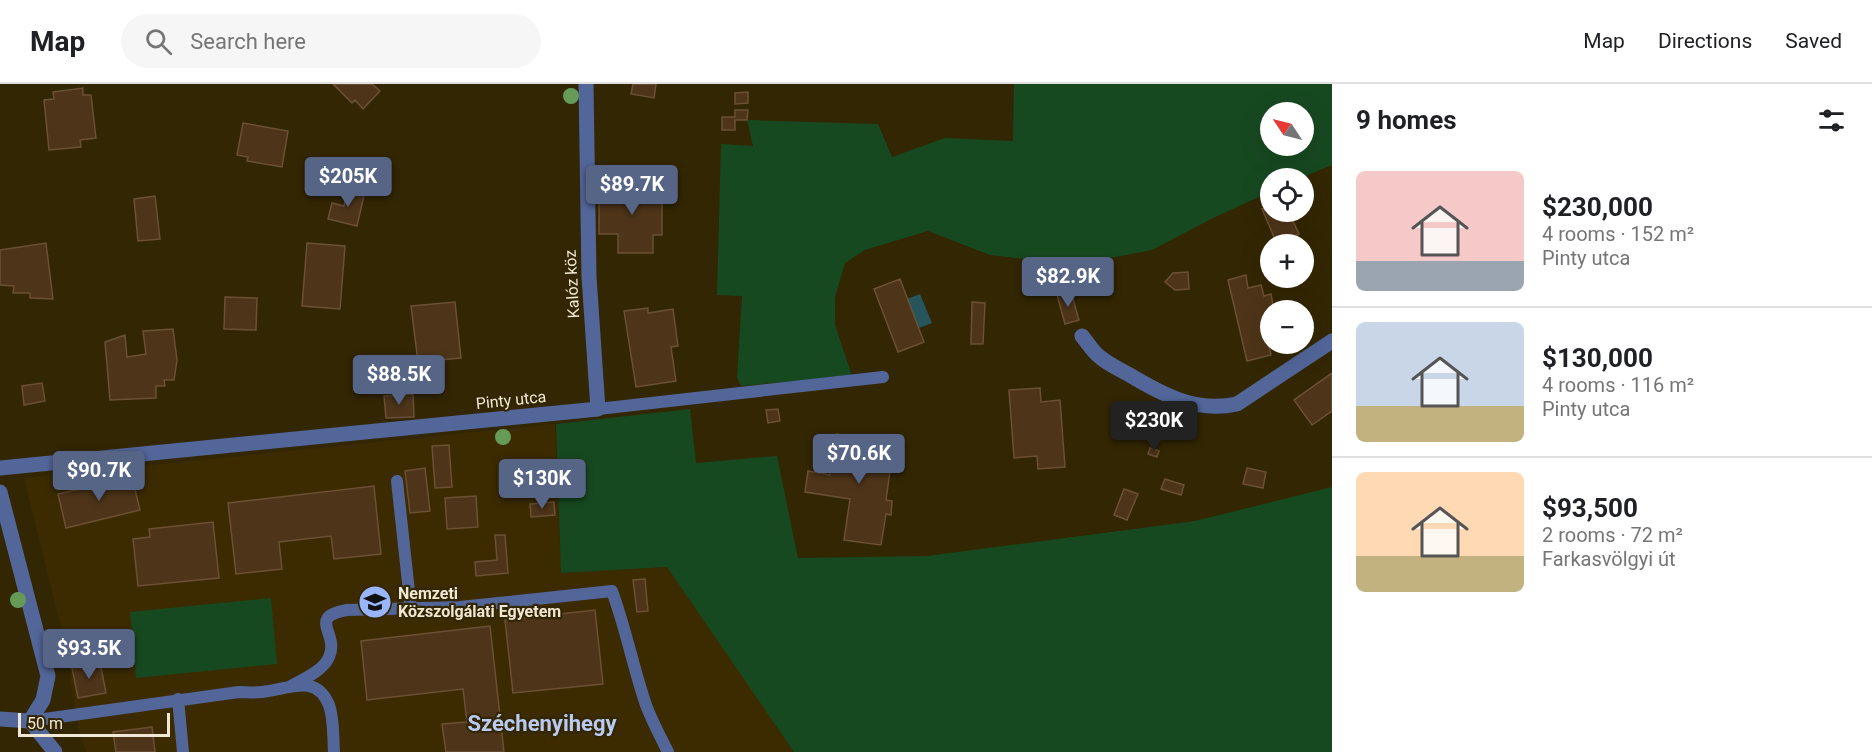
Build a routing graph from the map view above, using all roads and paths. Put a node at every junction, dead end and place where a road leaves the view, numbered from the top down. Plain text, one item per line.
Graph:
1 (586, 84) edge
2 (1082, 336) dead end
3 (1332, 341) edge
4 (883, 377) dead end
5 (598, 409) junction
6 (0, 468) edge
7 (397, 482) dead end
8 (0, 492) edge
9 (411, 610) junction
10 (291, 686) junction
11 (178, 699) junction
12 (0, 719) edge
13 (30, 721) junction
14 (55, 752) edge
15 (183, 752) edge
16 (334, 752) edge
17 (668, 752) edge

1 - 5 street, Kalóz köz
2 - 3 street
4 - 5 lane, Pinty utca
5 - 6 street, Pinty utca
7 - 9 lane
8 - 13 street
9 - 10 lane
9 - 17 lane
10 - 11 lane
10 - 16 lane
11 - 13 lane
11 - 15 lane
12 - 13 street
13 - 14 street

